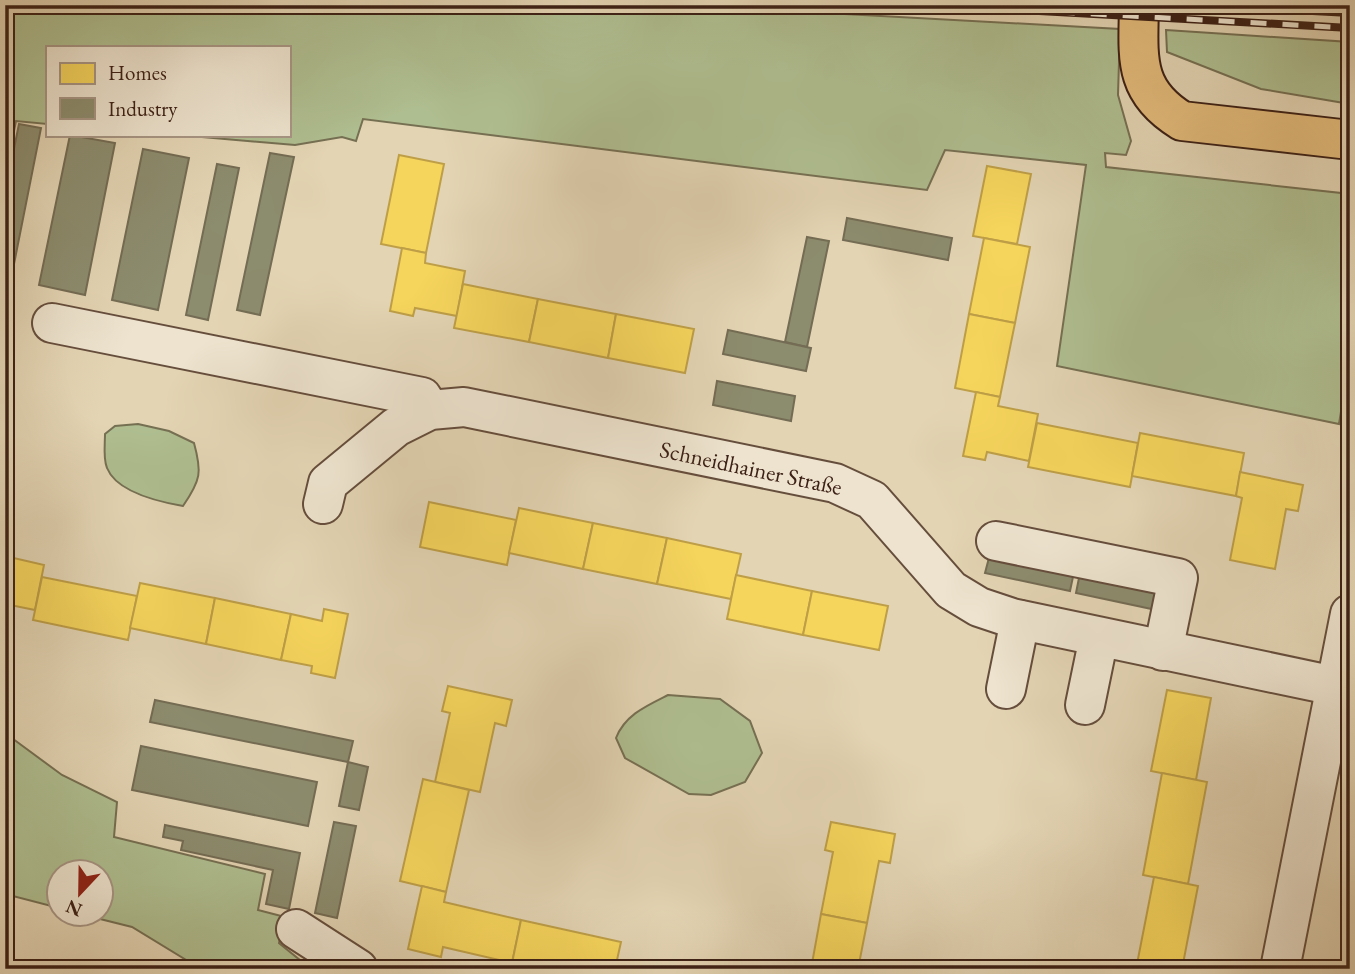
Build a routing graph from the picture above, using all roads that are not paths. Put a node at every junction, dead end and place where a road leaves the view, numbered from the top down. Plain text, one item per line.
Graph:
1 (1139, 5) edge
2 (1350, 140) edge
3 (52, 323) dead end
4 (430, 410) junction
5 (323, 504) dead end
6 (996, 541) dead end
7 (1350, 614) edge
8 (1020, 620) junction
9 (1099, 637) junction
10 (1163, 651) junction
11 (1335, 686) junction
12 (1006, 689) dead end
13 (1085, 705) dead end
14 (296, 929) dead end
15 (358, 969) edge
16 (1280, 969) edge

1 - 2 main road
3 - 4 street
4 - 5 street, Schneidhainer Straße
4 - 8 street, Schneidhainer Straße
6 - 10 street
7 - 11 street
8 - 9 street, Schneidhainer Straße
8 - 12 street
9 - 10 street, Schneidhainer Straße
9 - 13 street
10 - 11 street, Schneidhainer Straße
11 - 16 street
14 - 15 street

